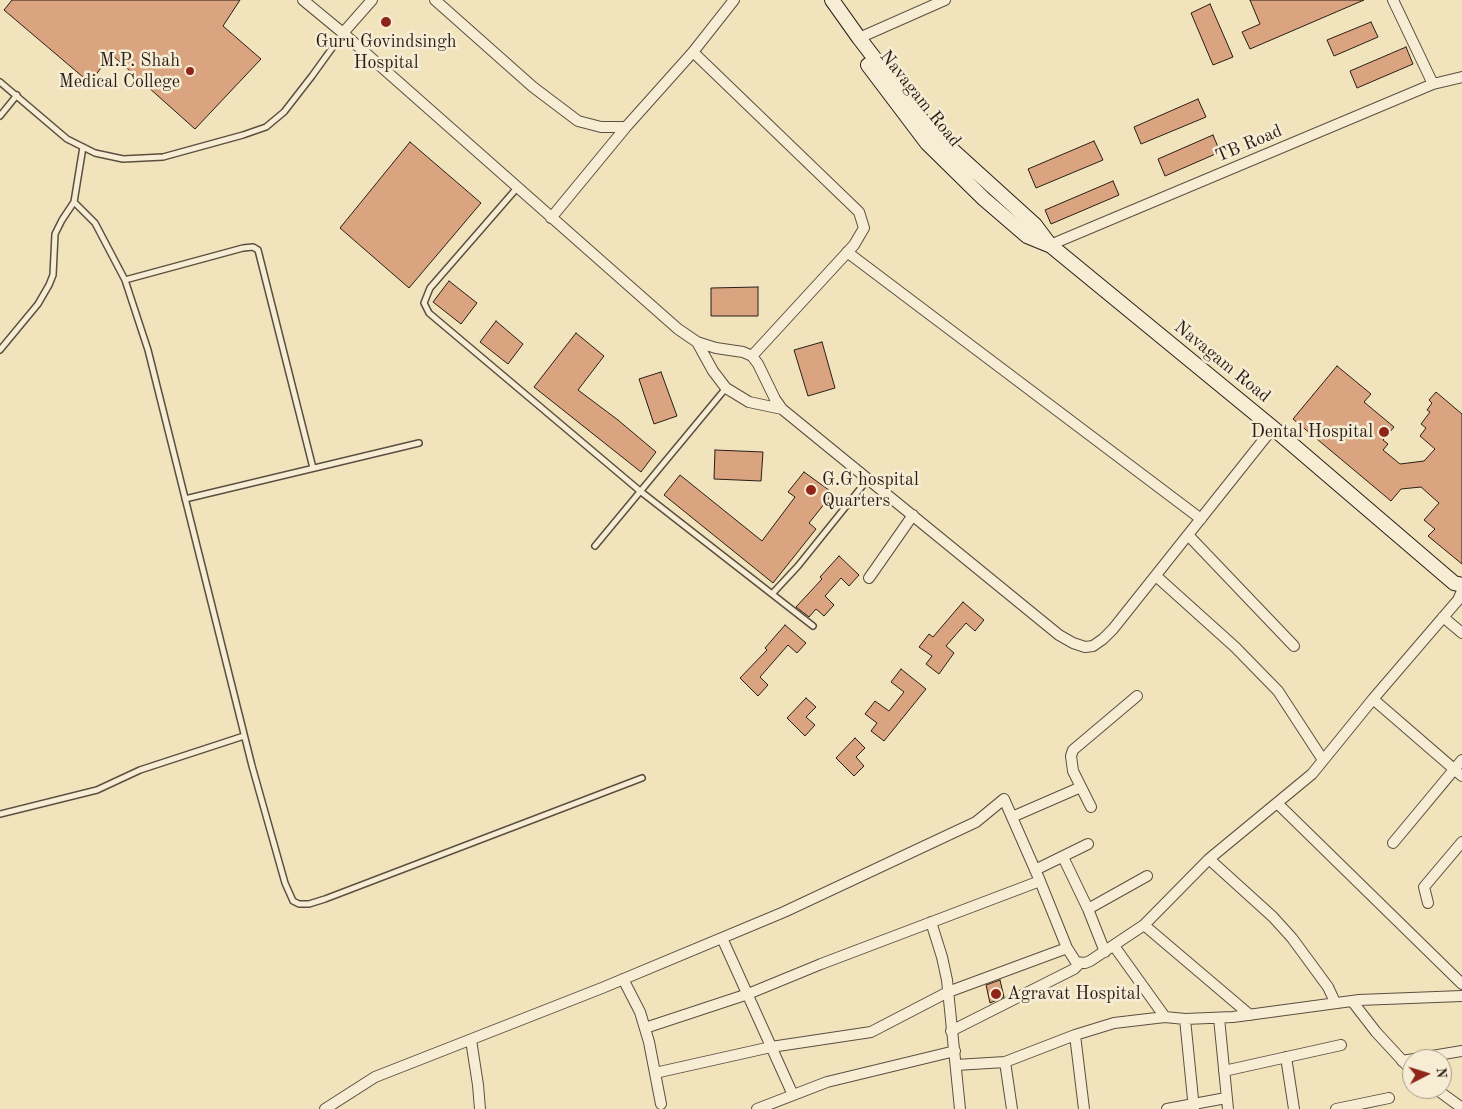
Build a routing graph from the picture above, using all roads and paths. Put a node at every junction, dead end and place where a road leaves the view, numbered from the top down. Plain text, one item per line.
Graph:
1 (303, 0) edge
2 (372, 0) edge
3 (436, 0) edge
4 (734, 0) edge
5 (821, 0) edge
6 (832, 0) edge
7 (945, 0) edge
8 (1393, 0) edge
9 (343, 33) junction
10 (859, 38) junction
11 (693, 52) junction
12 (1460, 80) edge
13 (0, 82) edge
14 (1433, 84) junction
15 (17, 95) junction
16 (0, 116) edge
17 (626, 127) junction
18 (83, 147) junction
19 (517, 188) junction
20 (74, 202) junction
21 (551, 218) junction
22 (1050, 246) junction
23 (847, 252) junction
24 (125, 280) junction
25 (697, 342) junction
26 (0, 350) edge
27 (752, 356) junction
28 (726, 388) junction
29 (782, 409) junction
30 (1273, 428) junction
31 (418, 443) dead end
32 (313, 468) junction
33 (868, 479) junction
34 (640, 491) junction
35 (184, 499) junction
36 (913, 515) junction
37 (1201, 519) junction
38 (1188, 535) junction
39 (595, 546) dead end
40 (1156, 576) junction
41 (869, 578) dead end
42 (1462, 585) edge
43 (1462, 591) edge
44 (772, 594) junction
45 (1443, 617) junction
46 (813, 626) dead end
47 (1462, 632) edge
48 (1294, 646) dead end
49 (1137, 696) dead end
50 (1373, 699) junction
51 (244, 736) junction
52 (1323, 760) junction
53 (1462, 760) edge
54 (1458, 773) edge
55 (642, 778) dead end
56 (1081, 786) junction
57 (1277, 803) junction
58 (1091, 807) dead end
59 (0, 814) edge
60 (1012, 817) junction
61 (1462, 842) edge
62 (1393, 843) dead end
63 (1088, 844) dead end
64 (1063, 857) junction
65 (1210, 859) junction
66 (1035, 870) junction
67 (1147, 876) dead end
68 (1040, 881) junction
69 (1428, 903) dead end
70 (1088, 909) junction
71 (931, 922) junction
72 (1144, 925) junction
73 (722, 938) junction
74 (1067, 948) junction
75 (1109, 949) junction
76 (1080, 963) junction
77 (623, 979) junction
78 (1462, 984) edge
79 (948, 992) junction
80 (748, 994) junction
81 (1462, 996) edge
82 (1352, 1000) junction
83 (1335, 1002) junction
84 (1250, 1015) junction
85 (1165, 1017) junction
86 (1219, 1018) junction
87 (1185, 1019) junction
88 (645, 1028) junction
89 (951, 1031) junction
90 (1075, 1035) junction
91 (471, 1040) junction
92 (1342, 1045) dead end
93 (771, 1047) junction
94 (955, 1051) junction
95 (1286, 1057) junction
96 (1402, 1060) edge
97 (1005, 1062) junction
98 (956, 1064) junction
99 (1224, 1071) junction
100 (655, 1073) junction
101 (793, 1095) junction
102 (1226, 1098) junction
103 (1389, 1098) dead end
104 (1450, 1099) edge
105 (661, 1104) dead end
106 (1194, 1107) edge
107 (1462, 1108) edge
108 (325, 1109) edge
109 (480, 1109) edge
110 (757, 1109) edge
111 (960, 1109) edge
112 (1012, 1109) edge
113 (1084, 1109) edge
114 (1167, 1109) edge
115 (1228, 1109) edge
116 (1294, 1109) edge
117 (1336, 1109) edge

1 - 9 street
2 - 9 street
3 - 17 street
4 - 11 street
5 - 22 street, Navagam Road
6 - 10 street, Navagam Road
7 - 10 street
8 - 14 street
9 - 18 lane
9 - 19 street
10 - 22 street, Navagam Road
11 - 17 street
11 - 23 street
12 - 14 street, TB Road
13 - 15 lane
14 - 22 street, TB Road
15 - 16 lane
15 - 18 lane
17 - 21 street
18 - 20 lane
19 - 21 street
19 - 34 lane
20 - 24 lane
20 - 26 lane
21 - 25 street
22 - 30 street, Navagam Road
23 - 27 street
23 - 37 street
24 - 32 lane
24 - 35 lane
25 - 27 street
25 - 28 street
27 - 29 street
28 - 29 street
28 - 34 lane
29 - 33 street
30 - 37 street
30 - 42 street, Navagam Road
31 - 32 lane
32 - 35 lane
33 - 36 street
33 - 44 lane
34 - 39 lane
34 - 44 lane
35 - 51 lane
36 - 40 street
36 - 41 street
37 - 38 street
38 - 40 street
38 - 48 street
40 - 52 street
43 - 45 street
44 - 46 lane
45 - 47 street
45 - 50 street
49 - 56 street
50 - 52 street
50 - 54 street
51 - 55 lane
51 - 59 lane
52 - 57 street
53 - 54 street
54 - 62 street
56 - 58 street
56 - 60 street
57 - 65 street
57 - 78 street
60 - 66 street
60 - 73 street
61 - 69 street
63 - 64 street
64 - 66 street
64 - 70 street
65 - 72 street
65 - 83 street
66 - 68 street
67 - 70 street
68 - 71 street
68 - 74 street
70 - 75 street
71 - 79 street
71 - 80 street
72 - 75 street
72 - 84 street
73 - 77 street
73 - 80 street
74 - 76 street
74 - 79 street
75 - 76 street
75 - 85 street
76 - 89 street
77 - 88 street
77 - 91 street
79 - 89 street
79 - 93 street
80 - 88 street
80 - 93 street
81 - 82 street
82 - 83 street
82 - 96 street
83 - 84 street
84 - 86 street
85 - 87 street
85 - 90 street
86 - 87 street
86 - 99 street
87 - 106 street
88 - 100 street
89 - 94 street
90 - 97 street
90 - 113 street
91 - 108 street
91 - 109 street
92 - 95 street
93 - 100 street
93 - 101 street
94 - 98 street
94 - 101 street
95 - 99 street
95 - 116 street
97 - 98 street
97 - 112 street
98 - 111 street
99 - 102 street
100 - 105 street
101 - 110 street
102 - 106 street
102 - 115 street
103 - 117 street
104 - 107 street
106 - 114 street

